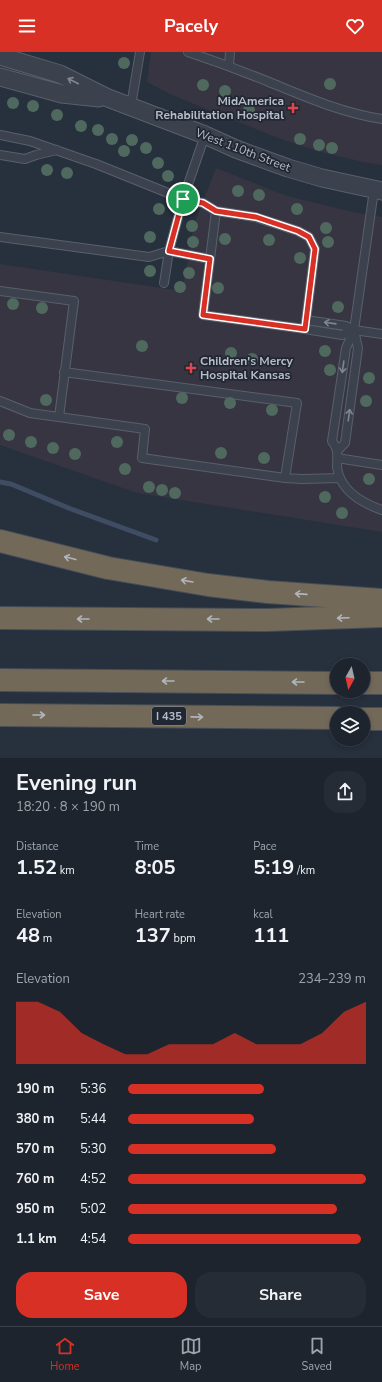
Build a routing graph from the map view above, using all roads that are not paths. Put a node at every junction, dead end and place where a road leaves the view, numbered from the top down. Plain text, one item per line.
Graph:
1 (140, 52) edge
2 (188, 52) edge
3 (230, 52) edge
4 (1, 55) edge
5 (229, 66) junction
6 (0, 77) edge
7 (108, 98) junction
8 (131, 106) junction
9 (382, 120) edge
10 (0, 135) edge
11 (205, 135) junction
12 (57, 150) junction
13 (0, 156) edge
14 (378, 191) edge
15 (183, 199) junction
16 (216, 211) junction
17 (0, 236) edge
18 (169, 251) junction
19 (210, 259) junction
20 (164, 283) dead end
21 (0, 290) edge
22 (306, 320) junction
23 (305, 329) junction
24 (354, 330) junction
25 (382, 334) edge
26 (64, 372) junction
27 (0, 401) edge
28 (59, 417) junction
29 (337, 455) junction
30 (382, 465) edge
31 (285, 478) junction
32 (340, 478) junction
33 (382, 510) edge
34 (0, 541) edge
35 (382, 600) edge
36 (382, 616) edge
37 (0, 618) edge
38 (0, 680) edge
39 (330, 683) edge
40 (370, 683) edge
41 (382, 683) edge
42 (0, 715) edge
43 (330, 718) edge
44 (370, 719) edge
45 (382, 719) edge

1 - 8 lane
2 - 5 lane
3 - 5 lane
7 -> 4 street, West 110th Street
5 - 9 lane
6 - 7 street, West 110th Street
7 - 8 street, West 110th Street
8 - 11 street, West 110th Street
10 - 12 lane
11 - 14 street, West 110th Street
11 - 15 lane
12 - 13 lane
12 - 15 lane
14 - 24 lane
15 - 16 lane
15 - 18 lane
16 - 19 lane
16 - 22 lane
17 - 18 lane
18 - 19 lane
18 - 20 lane
19 - 23 lane
21 - 26 lane
22 - 23 lane
24 -> 22 lane
23 - 24 lane
24 - 25 lane
24 -> 29 lane
29 -> 24 lane
26 - 28 lane
26 - 31 lane
27 - 28 lane
28 - 31 lane
29 - 30 lane
29 - 32 lane
31 - 32 lane
32 - 33 lane
35 -> 34 highway
36 -> 37 highway
39 -> 38 highway
40 - 41 highway
42 -> 43 highway, I 435
44 - 45 highway

